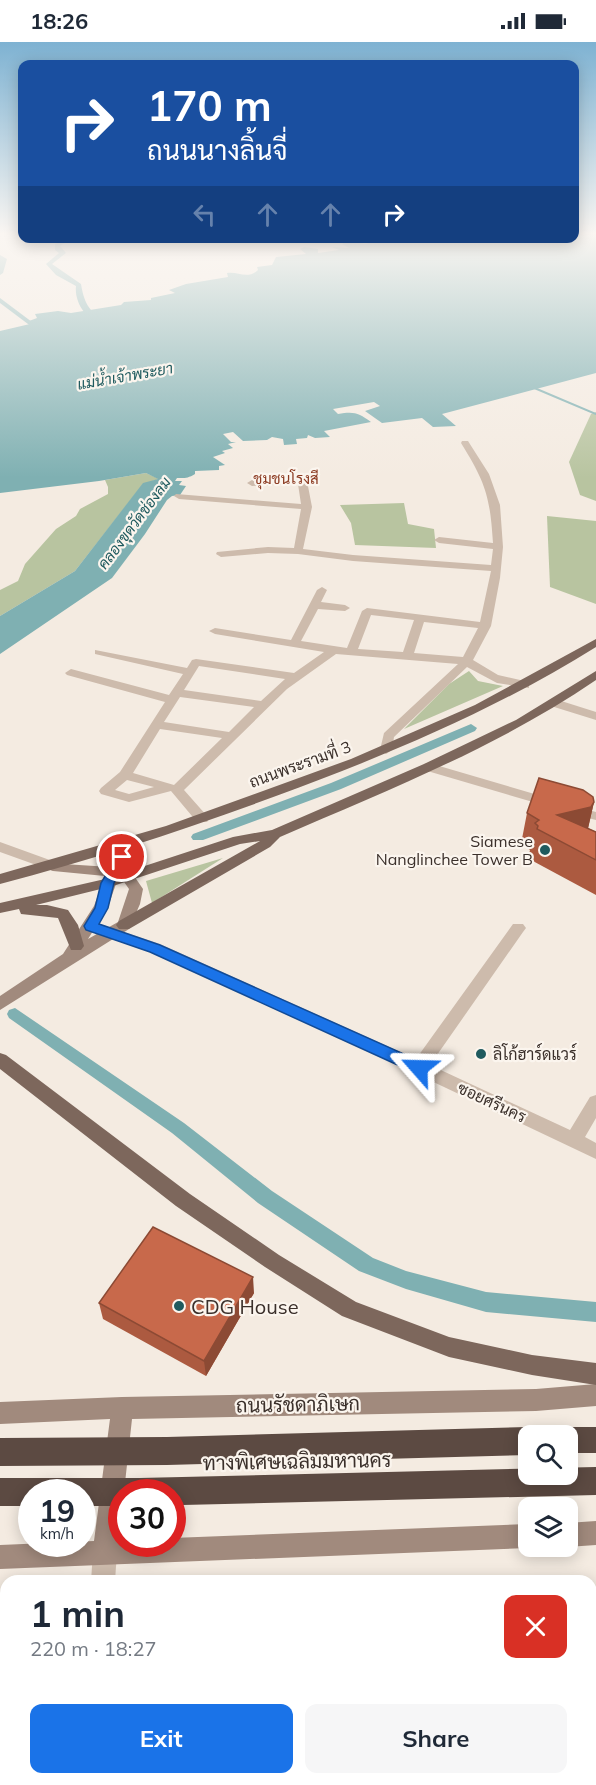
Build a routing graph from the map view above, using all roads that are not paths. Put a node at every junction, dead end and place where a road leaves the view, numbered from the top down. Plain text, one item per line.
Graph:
1 (465, 443) dead end
2 (252, 483) dead end
3 (179, 496) dead end
4 (307, 507) junction
5 (439, 540) dead end
6 (498, 547) junction
7 (298, 551) junction
8 (221, 554) dead end
9 (496, 568) junction
10 (322, 590) dead end
11 (315, 605) junction
12 (345, 608) dead end
13 (420, 618) junction
14 (485, 626) junction
15 (215, 632) dead end
16 (596, 642) edge
17 (295, 643) junction
18 (334, 650) junction
19 (351, 651) junction
20 (99, 652) dead end
21 (407, 656) junction
22 (467, 661) junction
23 (190, 672) junction
24 (71, 674) dead end
25 (596, 675) edge
26 (296, 677) junction
27 (525, 685) junction
28 (174, 697) junction
29 (555, 703) junction
30 (263, 705) junction
31 (596, 716) edge
32 (157, 725) junction
33 (232, 736) junction
34 (386, 750) junction
35 (429, 767) junction
36 (125, 775) junction
37 (172, 788) junction
38 (596, 816) edge
39 (202, 819) junction
40 (275, 834) junction
41 (131, 842) junction
42 (0, 847) edge
43 (53, 866) junction
44 (116, 877) junction
45 (0, 879) edge
46 (48, 898) junction
47 (0, 909) edge
48 (22, 910) junction
49 (0, 916) edge
50 (91, 926) junction
51 (518, 928) dead end
52 (118, 929) junction
53 (72, 952) junction
54 (0, 1004) edge
55 (0, 1060) edge
56 (419, 1068) junction
57 (596, 1102) edge
58 (573, 1141) junction
59 (596, 1151) edge
60 (596, 1374) edge
61 (596, 1395) edge
62 (122, 1408) junction
63 (0, 1413) edge
64 (578, 1440) edge
65 (596, 1440) edge
66 (518, 1441) edge
67 (0, 1452) edge
68 (596, 1481) edge
69 (0, 1492) edge
70 (596, 1533) edge
71 (578, 1534) edge
72 (518, 1536) edge
73 (105, 1552) junction
74 (0, 1557) edge
75 (103, 1575) edge

1 - 6 street
2 - 4 street
3 - 4 street
4 - 7 street
5 - 6 street
6 - 9 street
7 - 8 street
7 - 9 street
9 - 14 street
10 - 11 street
11 - 12 street
11 - 17 street
13 - 14 street
13 - 19 street
13 - 21 street
14 - 22 street
15 - 17 street
16 - 27 main road, ถนนพระรามที่ 3
17 - 18 street
18 - 19 street
18 - 26 street
19 - 21 street
20 - 23 street
21 - 22 street
22 - 27 street
22 - 34 street
23 - 26 street
23 - 28 street
24 - 28 street
25 - 29 main road
26 - 30 street
27 - 34 main road, ถนนพระรามที่ 3
28 - 30 street
28 - 32 street
29 - 31 street
29 - 35 main road
30 - 33 street
32 - 33 street
32 - 36 street
33 - 37 street
34 - 39 main road, ถนนพระรามที่ 3
35 - 38 street
35 - 40 main road
36 - 37 street
36 - 37 street
37 - 39 street
39 - 41 main road, ถนนพระรามที่ 3
40 - 44 main road
40 - 52 main road
41 - 43 main road, ถนนพระรามที่ 3
41 - 44 main road
42 - 43 street
43 - 44 main road
43 - 45 main road, ถนนพระรามที่ 3
44 - 46 main road
44 - 50 main road
44 - 52 main road
46 - 47 main road
46 - 48 main road
48 - 49 main road
48 - 53 main road
50 - 52 street, ซอยศรีนคร
50 - 53 main road
51 - 56 street
52 - 53 main road
52 - 56 street, ซอยศรีนคร
53 - 54 main road
55 - 60 main road
56 - 58 street, ซอยศรีนคร
57 - 58 street
58 - 59 street, ซอยศรีนคร
61 - 62 main road, ถนนรัชดาภิเษก
62 - 63 main road, ถนนรัชดาภิเษก
62 - 73 main road
64 - 65 highway
66 - 67 highway, ทางพิเศษเฉลิมมหานคร, bridge
68 - 69 highway, ทางพิเศษเฉลิมมหานคร, bridge
70 - 71 main road
72 - 73 main road
73 - 74 main road
73 - 75 street

